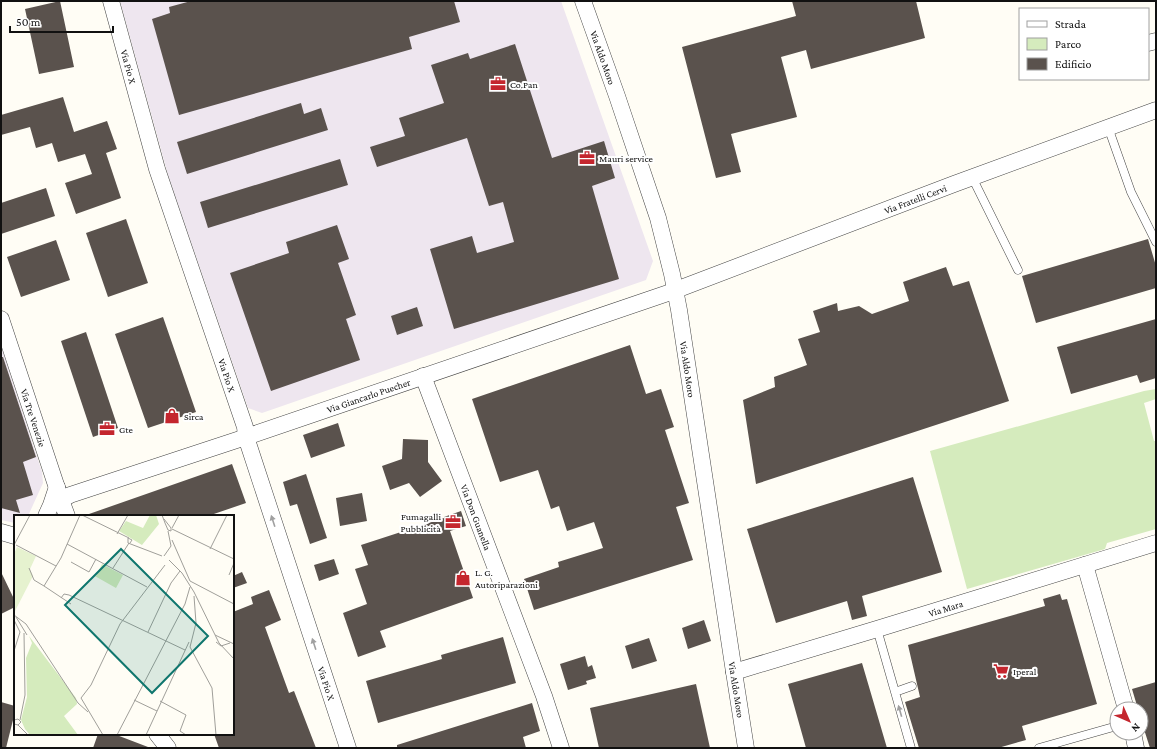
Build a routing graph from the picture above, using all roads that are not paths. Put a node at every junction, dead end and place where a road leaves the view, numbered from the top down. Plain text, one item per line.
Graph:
1 (111, 1) edge
2 (583, 1) edge
3 (1156, 110) edge
4 (1108, 127) junction
5 (972, 177) junction
6 (1156, 242) edge
7 (1018, 270) dead end
8 (675, 290) junction
9 (1, 319) edge
10 (423, 376) junction
11 (246, 437) junction
12 (59, 494) junction
13 (46, 515) edge
14 (67, 515) edge
15 (1, 532) edge
16 (14, 536) edge
17 (1156, 543) edge
18 (1085, 565) junction
19 (877, 629) junction
20 (734, 672) junction
21 (912, 686) dead end
22 (895, 692) junction
23 (1124, 701) edge
24 (1109, 728) edge
25 (158, 735) edge
26 (168, 748) edge
27 (348, 748) edge
28 (561, 748) edge
29 (746, 748) edge
30 (911, 748) edge
31 (1039, 748) edge

1 - 11 street, Via Pio X
2 - 8 street, Via Aldo Moro
3 - 4 street, Via Fratelli Cervi
4 - 5 street, Via Fratelli Cervi
4 - 6 lane
5 - 7 lane
5 - 8 street, Via Fratelli Cervi
8 - 10 street, Via Giancarlo Puecher
8 - 20 street, Via Aldo Moro
9 - 12 street, Via Tre Venezie
10 - 11 street, Via Giancarlo Puecher
10 - 28 street, Via Don Guanella
11 - 12 street, Via Giancarlo Puecher
27 -> 11 street, Via Pio X
12 - 13 street
12 - 14 street, Via Tre Venezie
15 - 16 street
17 - 18 street, Via Mara
18 - 19 street, Via Mara
18 - 23 street
19 - 20 street, Via Mara
19 - 22 lane
20 - 29 street, Via Aldo Moro
21 - 22 lane
30 -> 22 lane
24 - 31 lane
25 - 26 street

